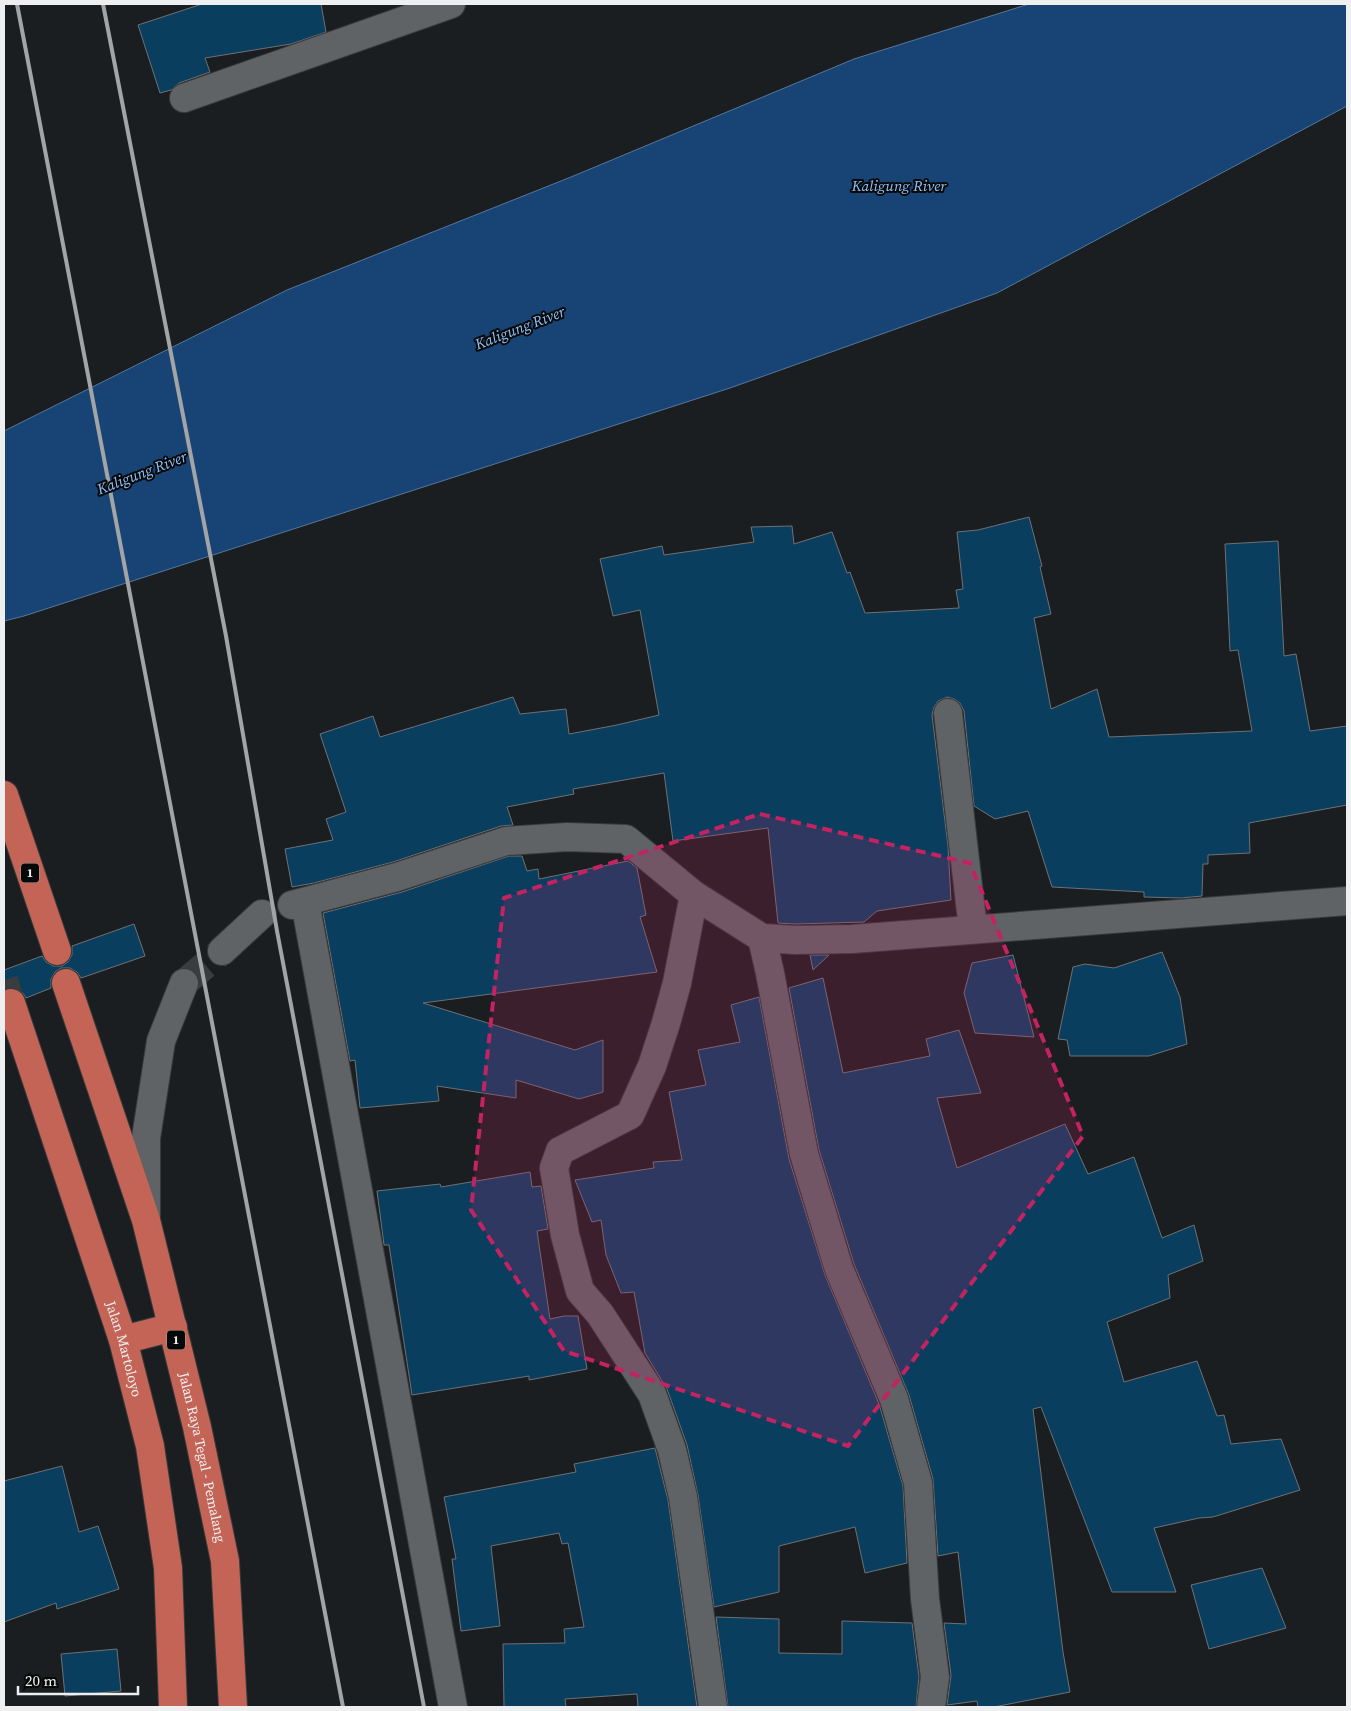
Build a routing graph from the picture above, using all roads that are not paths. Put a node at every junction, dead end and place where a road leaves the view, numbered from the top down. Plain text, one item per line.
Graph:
1 (451, 4) edge
2 (184, 98) dead end
3 (948, 713) dead end
4 (4, 795) edge
5 (694, 895) junction
6 (1347, 902) edge
7 (262, 914) dead end
8 (973, 929) junction
9 (762, 938) junction
10 (57, 951) dead end
11 (222, 951) tunnel mouth
12 (184, 982) tunnel mouth
13 (66, 983) dead end
14 (11, 1003) tunnel mouth
15 (146, 1220) junction
16 (173, 1328) junction
17 (123, 1340) junction
18 (172, 1707) edge
19 (233, 1707) edge
20 (453, 1707) edge
21 (713, 1707) edge
22 (931, 1707) edge

1 - 2 street
3 - 8 street
4 - 10 highway, 1
5 - 9 street
5 - 20 street
5 - 21 street
6 - 8 street
7 - 11 street
8 - 9 street
9 - 22 street
12 - 15 street
13 - 15 highway, Jalan Raya Tegal - Pemalang / 1
14 - 17 highway, Jalan Martoloyo
15 - 16 highway, Jalan Raya Tegal - Pemalang / 1
16 - 17 highway
16 - 19 highway, Jalan Raya Tegal - Pemalang / 1
17 - 18 highway, Jalan Martoloyo

